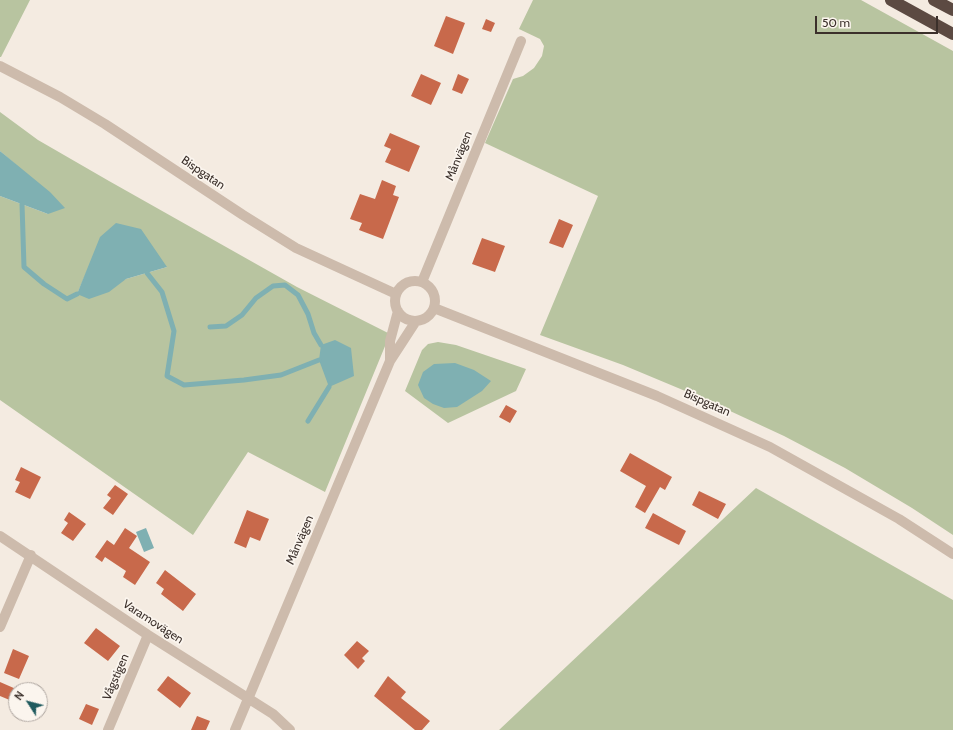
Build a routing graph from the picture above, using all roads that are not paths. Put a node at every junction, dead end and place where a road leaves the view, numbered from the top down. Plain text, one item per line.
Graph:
1 (891, 0) edge
2 (934, 0) edge
3 (953, 10) edge
4 (953, 34) edge
5 (520, 41) dead end
6 (0, 66) edge
7 (422, 282) junction
8 (396, 294) junction
9 (434, 308) junction
10 (398, 311) junction
11 (416, 321) junction
12 (390, 361) junction
13 (0, 536) edge
14 (953, 554) edge
15 (31, 555) junction
16 (0, 627) edge
17 (148, 635) junction
18 (248, 697) junction
19 (108, 730) edge
20 (235, 730) edge
21 (290, 730) edge

1 - 4 highway
2 - 3 highway
5 - 7 street, Månvägen
6 - 8 street, Bispgatan
7 - 8 street
7 - 9 street
8 - 10 street
9 - 11 street
9 - 14 street, Bispgatan
10 - 11 street
10 - 12 street, Månvägen
11 - 12 street, Månvägen
12 - 18 street, Månvägen
13 - 15 street, Varamovägen
15 - 16 street
15 - 17 street, Varamovägen
17 - 18 street, Varamovägen
17 - 19 street, Vågstigen
18 - 20 street, Månvägen
18 - 21 street, Varamovägen

